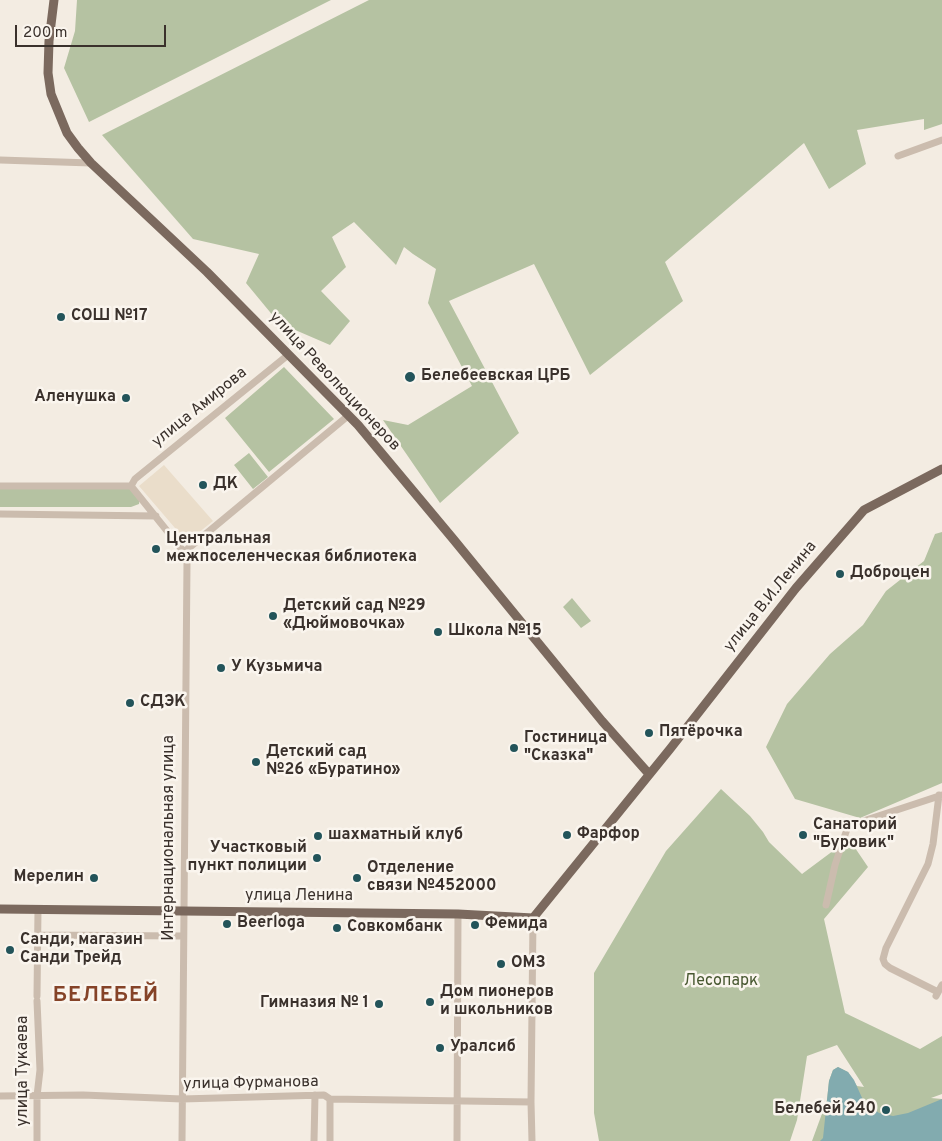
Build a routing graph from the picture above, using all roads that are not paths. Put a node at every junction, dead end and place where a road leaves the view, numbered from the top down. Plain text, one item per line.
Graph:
1 (54, 0) edge
2 (942, 140) edge
3 (898, 156) dead end
4 (0, 160) edge
5 (90, 163) junction
6 (288, 354) junction
7 (349, 415) junction
8 (942, 469) edge
9 (0, 486) edge
10 (131, 486) junction
11 (0, 514) edge
12 (156, 516) junction
13 (184, 552) junction
14 (649, 774) junction
15 (941, 795) edge
16 (826, 905) dead end
17 (0, 909) edge
18 (38, 909) junction
19 (183, 911) junction
20 (458, 914) junction
21 (533, 918) junction
22 (38, 935) junction
23 (183, 936) junction
24 (939, 991) edge
25 (0, 1096) edge
26 (37, 1096) junction
27 (315, 1096) junction
28 (182, 1099) junction
29 (330, 1099) junction
30 (457, 1100) junction
31 (531, 1102) junction
32 (37, 1141) edge
33 (182, 1141) edge
34 (314, 1141) edge
35 (330, 1141) edge
36 (457, 1141) edge
37 (532, 1141) edge

1 - 5 main road, улица Революционеров
2 - 3 street
4 - 5 street
5 - 6 main road, улица Революционеров
6 - 7 main road, улица Революционеров
6 - 10 street, улица Амирова
7 - 13 street
7 - 14 main road, улица Революционеров
8 - 14 main road, улица В.И.Ленина
9 - 10 street
10 - 12 street
11 - 12 street
12 - 13 street
13 - 19 street, Интернациональная улица
14 - 21 main road
15 - 16 street
15 - 24 street
17 - 18 main road, улица Ленина
18 - 19 main road, улица Ленина
18 - 22 street, улица Тукаева
19 - 20 main road, улица Ленина
19 - 23 street, Интернациональная улица
20 - 21 main road, улица Ленина
20 - 30 street
21 - 31 street
22 - 23 street
22 - 26 street, улица Тукаева
23 - 28 street, Интернациональная улица
25 - 26 street, улица Фурманова
26 - 28 street, улица Фурманова
26 - 32 street, улица Тукаева
27 - 28 street, улица Фурманова
27 - 29 street, улица Фурманова
27 - 34 street
28 - 33 street, Интернациональная улица
29 - 30 street, улица Фурманова
29 - 35 street
30 - 31 street, улица Фурманова
30 - 36 street
31 - 37 street

